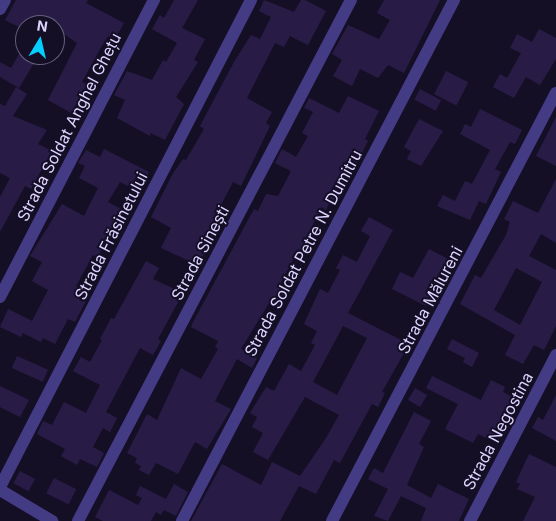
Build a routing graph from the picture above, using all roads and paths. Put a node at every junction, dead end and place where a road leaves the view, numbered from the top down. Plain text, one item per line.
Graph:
1 (5, 0) edge
2 (154, 0) edge
3 (251, 0) edge
4 (351, 0) edge
5 (454, 0) edge
6 (0, 9) edge
7 (556, 94) edge
8 (0, 296) edge
9 (556, 356) edge
10 (0, 489) edge
11 (52, 521) edge
12 (78, 521) edge
13 (182, 521) edge
14 (332, 521) edge
15 (470, 521) edge

1 - 6 street
2 - 8 street, Strada Soldat Anghel Ghețu
3 - 10 street, Strada Frăsinetului
4 - 12 street, Strada Sinești
5 - 13 street, Strada Soldat Petre N. Dumitru
7 - 14 street, Strada Mălureni
9 - 15 street, Strada Negostina
10 - 11 street

